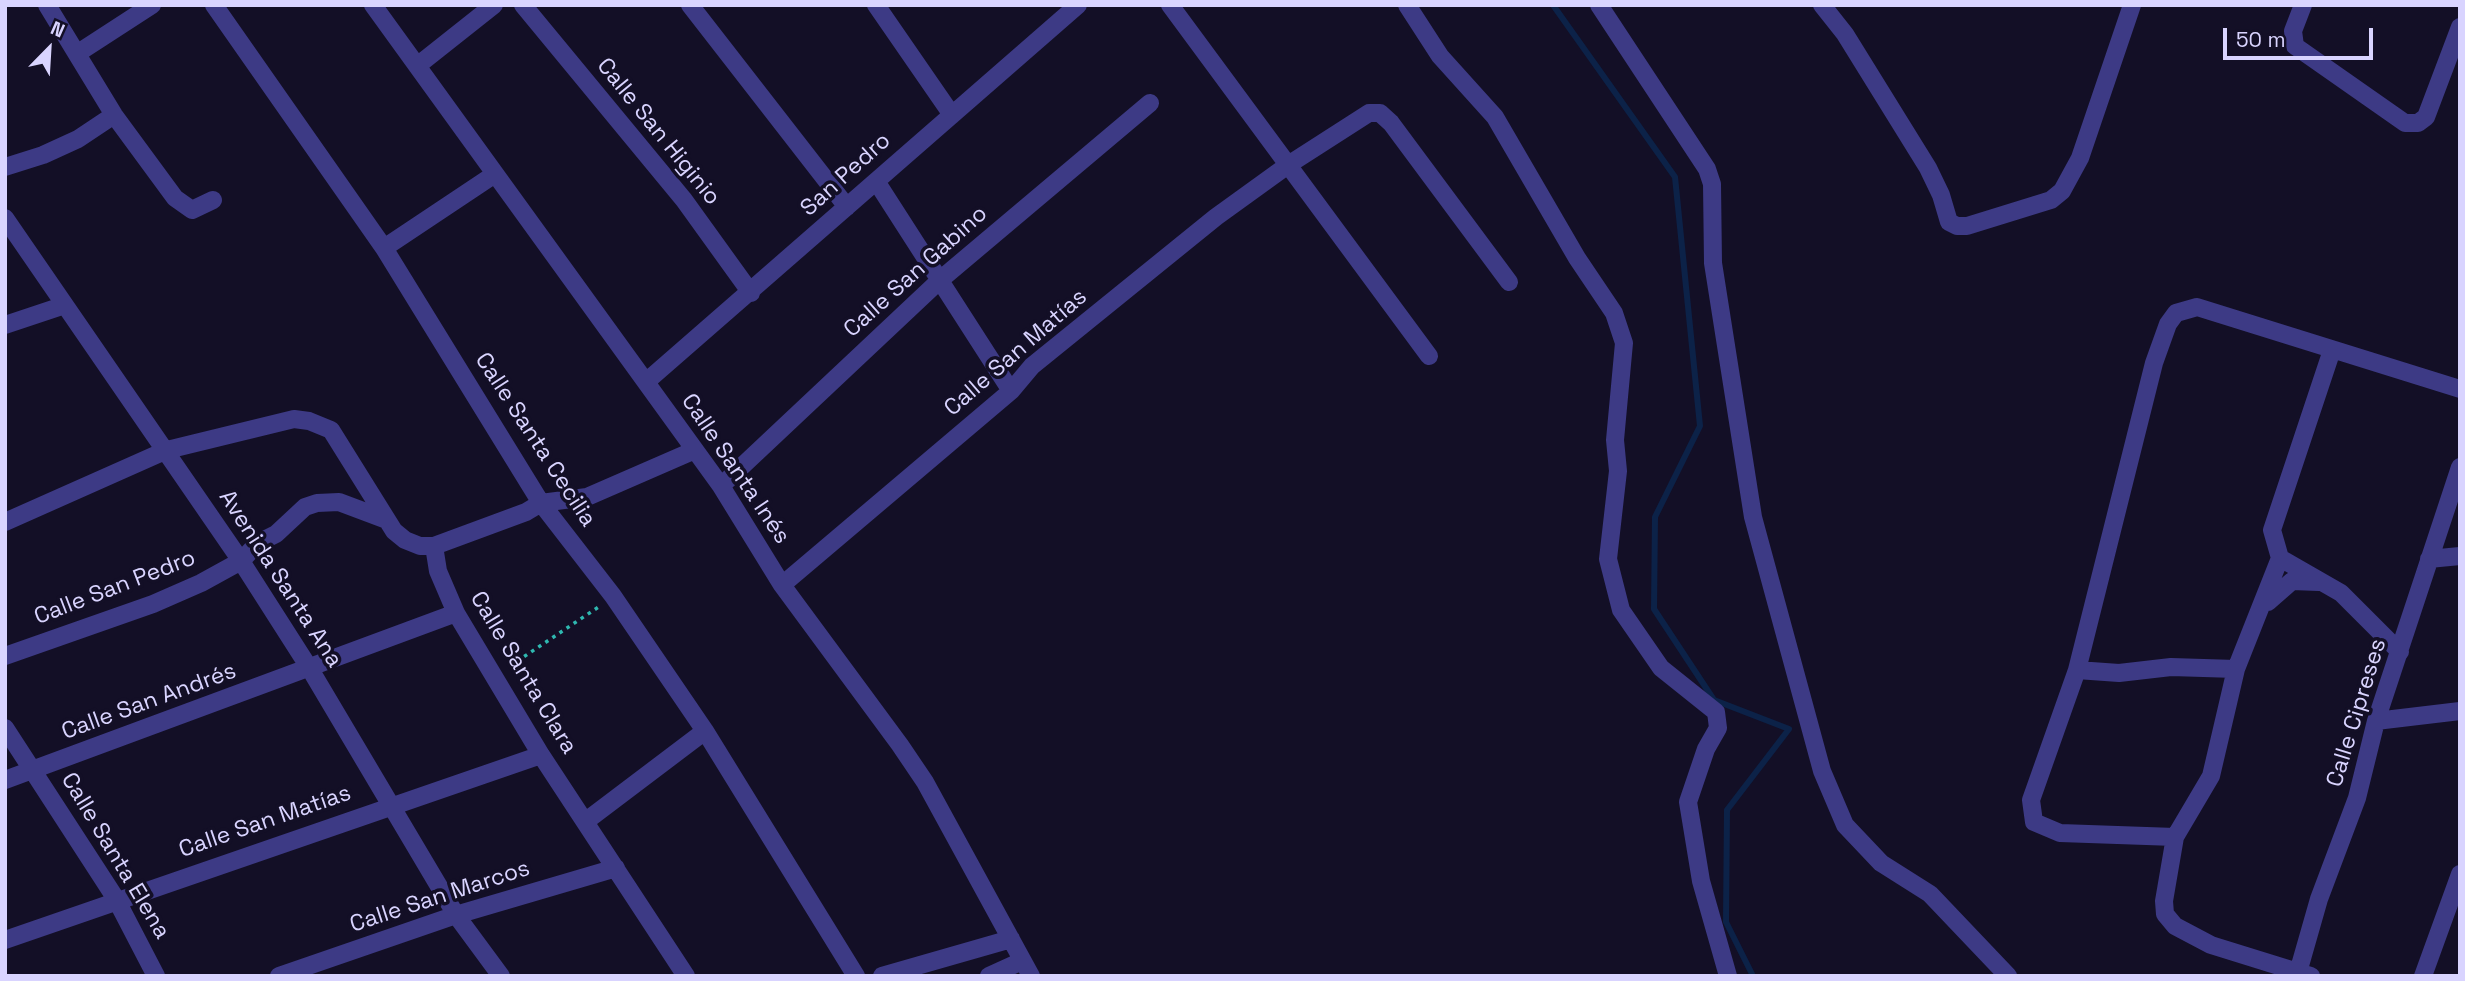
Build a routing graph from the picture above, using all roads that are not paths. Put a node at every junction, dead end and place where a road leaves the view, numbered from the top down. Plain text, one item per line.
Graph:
1 (47, 5) edge
2 (152, 5) edge
3 (214, 5) edge
4 (373, 5) edge
5 (494, 5) edge
6 (523, 5) edge
7 (690, 5) edge
8 (876, 5) edge
9 (1078, 5) edge
10 (1170, 5) edge
11 (1408, 5) edge
12 (1599, 5) edge
13 (1822, 5) edge
14 (2132, 5) edge
15 (2303, 5) edge
16 (2460, 27) edge
17 (78, 53) junction
18 (417, 66) junction
19 (1150, 103) dead end
20 (114, 115) junction
21 (952, 115) junction
22 (1288, 165) junction
23 (5, 167) edge
24 (495, 174) junction
25 (876, 181) junction
26 (213, 200) dead end
27 (847, 207) junction
28 (5, 218) edge
29 (384, 248) junction
30 (940, 280) junction
31 (1509, 282) dead end
32 (751, 293) junction
33 (65, 305) junction
34 (5, 325) edge
35 (2333, 350) junction
36 (1429, 356) dead end
37 (647, 381) junction
38 (2460, 388) edge
39 (1012, 391) junction
40 (167, 450) junction
41 (695, 450) junction
42 (2460, 467) edge
43 (721, 486) junction
44 (541, 503) junction
45 (387, 520) junction
46 (5, 522) edge
47 (434, 546) junction
48 (2460, 556) edge
49 (2280, 558) junction
50 (2429, 559) junction
51 (241, 561) junction
52 (2321, 582) junction
53 (782, 585) junction
54 (456, 613) junction
55 (2259, 613) junction
56 (2400, 652) junction
57 (5, 656) edge
58 (310, 669) junction
59 (2236, 669) junction
60 (2077, 670) junction
61 (2460, 711) edge
62 (2376, 721) junction
63 (5, 728) edge
64 (705, 731) junction
65 (541, 755) junction
66 (34, 769) junction
67 (5, 780) edge
68 (389, 805) junction
69 (586, 821) junction
70 (2175, 837) junction
71 (616, 868) junction
72 (2460, 874) edge
73 (116, 899) junction
74 (456, 915) junction
75 (1011, 939) junction
76 (5, 940) edge
77 (1027, 968) edge
78 (2303, 974) edge
79 (680, 975) edge
80 (156, 976) edge
81 (279, 976) edge
82 (501, 976) edge
83 (856, 976) edge
84 (881, 976) edge
85 (989, 976) edge
86 (1728, 976) edge
87 (2008, 976) edge
88 (2424, 976) edge

1 - 17 street
2 - 17 street
3 - 29 street, Calle Santa Cecilia
4 - 18 street, Calle Santa Inés
5 - 18 street
6 - 32 street, Calle San Higinio
7 - 27 street
8 - 21 street
9 - 21 street, San Pedro
10 - 22 street
11 - 86 street
12 - 87 street
13 - 14 street
15 - 16 street
17 - 20 street
18 - 24 street, Calle Santa Inés
19 - 30 street, Calle San Gabino
20 - 23 street
20 - 26 street
21 - 25 street, San Pedro
22 - 31 street, Calle San Matías
22 - 36 street
22 - 39 street, Calle San Matías
24 - 29 street
24 - 37 street, Calle Santa Inés
25 - 27 street, San Pedro
25 - 30 street
27 - 32 street, San Pedro
28 - 33 street, Avenida Santa Ana
29 - 44 street, Calle Santa Cecilia
30 - 39 street
30 - 43 street, Calle San Gabino
32 - 37 street, San Pedro
33 - 34 street
33 - 40 street, Avenida Santa Ana
35 - 38 street
35 - 49 street
35 - 60 street
37 - 41 street, Calle Santa Inés
39 - 53 street, Calle San Matías
40 - 45 street
40 - 46 street
40 - 51 street, Avenida Santa Ana
41 - 43 street, Calle Santa Inés
41 - 44 street
42 - 50 street, Calle Cipreses
43 - 53 street, Calle Santa Inés
44 - 47 street
44 - 64 street, Calle Santa Cecilia
45 - 47 street
45 - 51 street, Calle San Pedro
47 - 54 street, Calle Santa Clara
48 - 50 street
49 - 52 street
49 - 55 street
50 - 56 street, Calle Cipreses
51 - 57 street, Calle San Pedro
51 - 58 street, Avenida Santa Ana
52 - 55 street
52 - 56 street
53 - 75 street, Calle Santa Inés
54 - 58 street
54 - 65 street, Calle Santa Clara
55 - 59 street
56 - 62 street, Calle Cipreses
58 - 66 street, Calle San Andrés
58 - 68 street, Avenida Santa Ana
59 - 60 street
59 - 70 street
60 - 70 street
61 - 62 street
62 - 78 street, Calle Cipreses
63 - 66 street, Calle Santa Elena
64 - 69 street
64 - 83 street, Calle Santa Cecilia
65 - 68 street, Calle San Matías
65 - 69 street, Calle Santa Clara
66 - 67 street, Calle San Andrés
66 - 73 street, Calle Santa Elena
68 - 73 street, Calle San Matías
68 - 74 street, Avenida Santa Ana
69 - 71 street, Calle Santa Clara
70 - 78 street
71 - 74 street, Calle San Marcos
71 - 79 street, Calle Santa Clara
72 - 88 street
73 - 76 street, Calle San Matías
73 - 80 street, Calle Santa Elena
74 - 81 street, Calle San Marcos
74 - 82 street, Avenida Santa Ana
75 - 77 street, Calle Santa Inés
75 - 84 street
77 - 85 street

